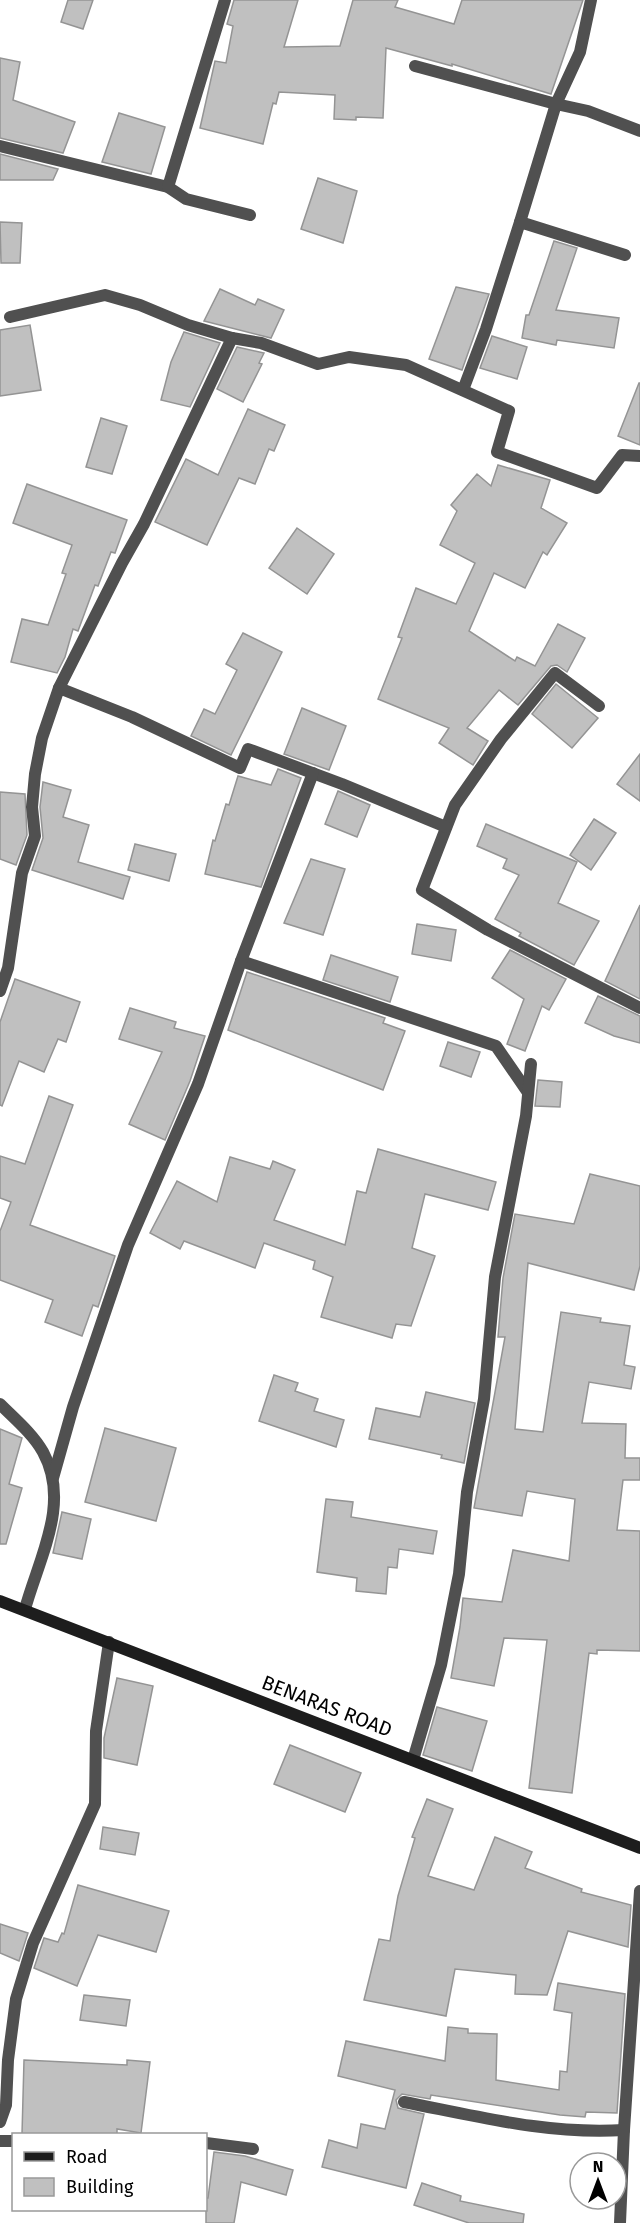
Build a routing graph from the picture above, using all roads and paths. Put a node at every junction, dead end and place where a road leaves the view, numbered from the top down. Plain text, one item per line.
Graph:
1 (225, 0) edge
2 (591, 0) edge
3 (415, 66) dead end
4 (556, 104) junction
5 (640, 131) edge
6 (0, 146) edge
7 (168, 187) junction
8 (250, 215) dead end
9 (520, 222) junction
10 (625, 255) dead end
11 (3, 317) edge
12 (232, 338) junction
13 (463, 390) junction
14 (640, 456) edge
15 (59, 688) junction
16 (598, 706) dead end
17 (313, 773) junction
18 (446, 827) junction
19 (241, 961) junction
20 (0, 991) edge
21 (640, 1008) edge
22 (531, 1064) dead end
23 (527, 1091) junction
24 (0, 1404) edge
25 (53, 1478) junction
26 (0, 1601) edge
27 (25, 1609) junction
28 (109, 1642) junction
29 (413, 1760) junction
30 (640, 1848) edge
31 (640, 1891) edge
32 (404, 2102) dead end
33 (0, 2122) edge
34 (624, 2130) junction
35 (207, 2143) edge
36 (253, 2149) dead end
37 (620, 2223) edge

1 - 7 street
2 - 4 street
3 - 4 street
4 - 5 street
4 - 9 street
6 - 7 street
7 - 8 street
9 - 10 street
9 - 13 street
11 - 12 street
12 - 13 street
12 - 15 street
13 - 14 street
15 - 17 street
15 - 20 street
16 - 18 street
17 - 18 street
17 - 19 street
18 - 21 street
19 - 23 street
19 - 25 street
22 - 23 street
23 - 29 street
24 - 25 street
25 - 27 street
26 - 27 main road, BENARAS ROAD
27 - 28 main road, BENARAS ROAD
28 - 29 main road, BENARAS ROAD
28 - 33 street
29 - 30 main road, BENARAS ROAD
31 - 34 street
32 - 34 street
34 - 37 street
35 - 36 street

